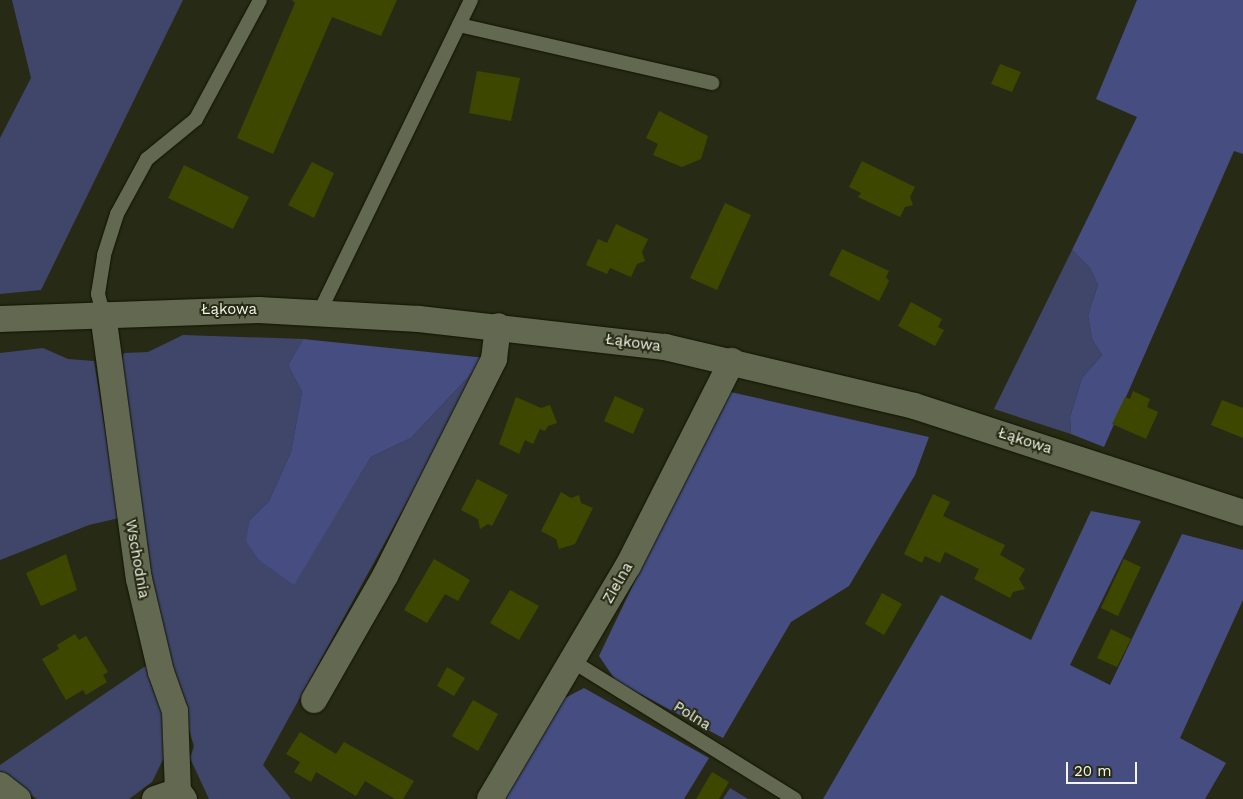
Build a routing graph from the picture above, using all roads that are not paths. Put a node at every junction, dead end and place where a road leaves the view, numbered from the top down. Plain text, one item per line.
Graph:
1 (260, 0) edge
2 (471, 0) edge
3 (459, 25) junction
4 (712, 83) dead end
5 (319, 313) junction
6 (103, 314) junction
7 (0, 319) edge
8 (498, 326) junction
9 (732, 360) junction
10 (1243, 513) edge
11 (572, 661) junction
12 (314, 700) dead end
13 (0, 786) edge
14 (172, 796) edge
15 (18, 799) edge
16 (490, 799) edge
17 (795, 799) edge

1 - 6 lane
2 - 3 lane
3 - 4 lane
3 - 5 lane
5 - 6 street, Łąkowa
5 - 8 street, Łąkowa
6 - 7 street, Łąkowa
6 - 14 street, Wschodnia
8 - 9 street, Łąkowa
8 - 12 street
9 - 10 street, Łąkowa
9 - 11 street, Zielna
11 - 16 street, Zielna
11 - 17 lane, Polna
13 - 15 street

